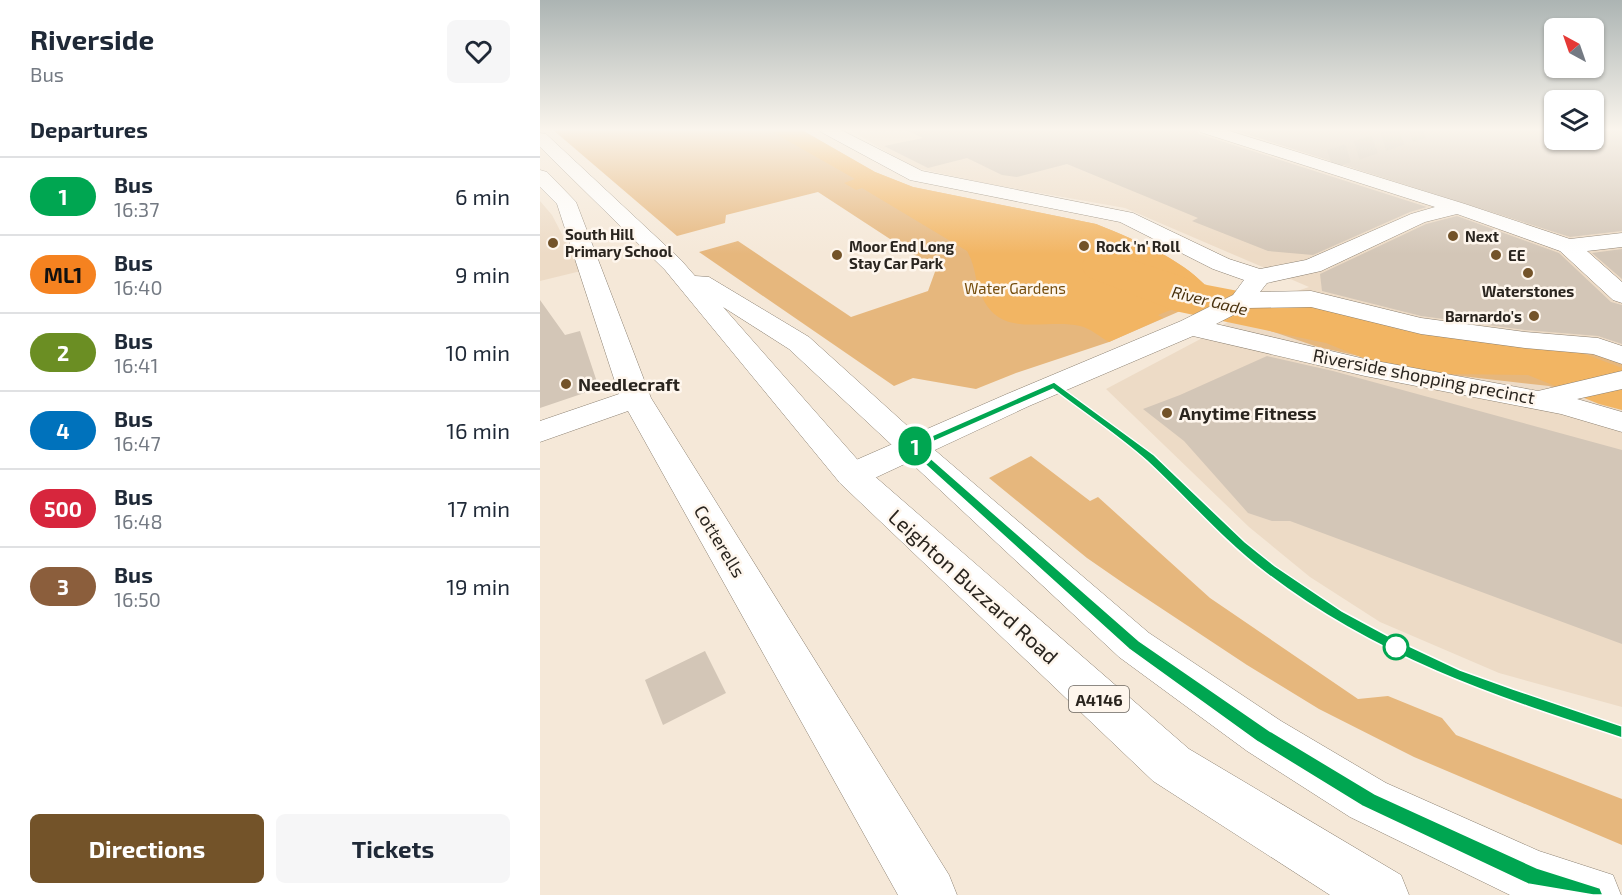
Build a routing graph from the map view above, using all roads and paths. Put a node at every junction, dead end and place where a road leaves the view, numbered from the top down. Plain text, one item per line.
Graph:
1 (574, 171) edge
2 (905, 171) edge
3 (1350, 171) edge
4 (540, 176) edge
5 (1458, 208) junction
6 (1622, 240) edge
7 (1568, 246) junction
8 (673, 265) junction
9 (1259, 277) junction
10 (1622, 295) edge
11 (1242, 300) junction
12 (1190, 327) junction
13 (1622, 356) edge
14 (1622, 380) edge
15 (636, 398) junction
16 (1538, 399) junction
17 (1622, 422) edge
18 (540, 432) edge
19 (911, 447) junction
20 (852, 475) junction
21 (929, 895) edge
22 (1381, 895) edge
23 (1593, 895) edge

1 - 8 street, Leighton Buzzard Road / A4146
2 - 9 street
3 - 5 street
4 - 15 street, Cotterells
5 - 7 street
5 - 9 street
6 - 7 street
7 - 10 street
8 - 19 street, Leighton Buzzard Road / A4146
8 - 20 street, Leighton Buzzard Road / A4146
9 - 11 street
11 - 12 street
11 - 13 street
12 - 16 street, Riverside shopping precinct
12 - 19 street
14 - 16 street
15 - 18 street
15 - 21 street, Cotterells
16 - 17 street, Riverside shopping precinct
19 - 20 street
19 - 23 street, Leighton Buzzard Road / A4146
20 - 22 street, Leighton Buzzard Road / A4146

